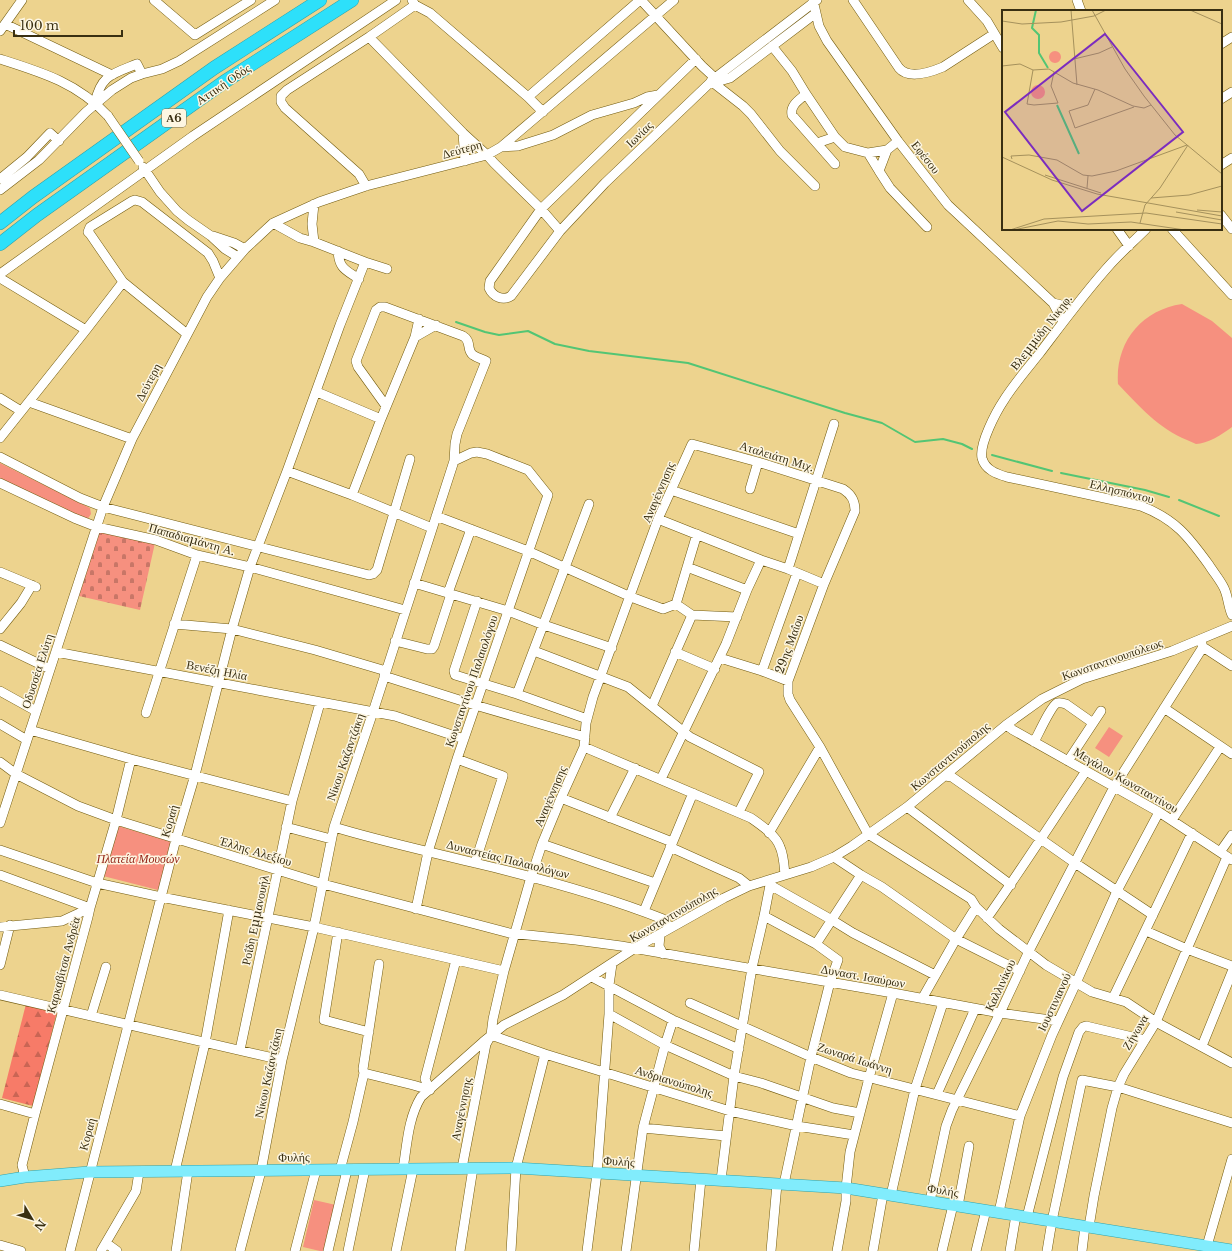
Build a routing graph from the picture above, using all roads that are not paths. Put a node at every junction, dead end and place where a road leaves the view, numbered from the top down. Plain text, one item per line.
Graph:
1 (22, 0) edge
2 (154, 0) edge
3 (251, 0) edge
4 (275, 0) edge
5 (320, 0) edge
6 (352, 0) edge
7 (396, 0) edge
8 (641, 0) edge
9 (674, 0) edge
10 (853, 0) edge
11 (968, 0) edge
12 (1077, 0) edge
13 (814, 1) edge
14 (413, 3) edge
15 (1081, 10) edge
16 (816, 13) junction
17 (656, 15) junction
18 (2, 27) edge
19 (994, 34) junction
20 (195, 35) junction
21 (369, 37) junction
22 (1232, 37) edge
23 (1222, 43) edge
24 (772, 46) junction
25 (1002, 46) edge
26 (195, 51) junction
27 (0, 59) edge
28 (696, 59) junction
29 (142, 74) junction
30 (112, 75) junction
31 (713, 79) junction
32 (1232, 92) edge
33 (806, 94) junction
34 (658, 95) junction
35 (528, 97) junction
36 (1222, 98) edge
37 (95, 103) junction
38 (543, 112) junction
39 (464, 133) junction
40 (835, 137) junction
41 (59, 141) junction
42 (898, 141) junction
43 (816, 143) junction
44 (501, 147) junction
45 (886, 150) junction
46 (868, 153) junction
47 (487, 155) junction
48 (1232, 158) edge
49 (465, 161) junction
50 (1222, 163) edge
51 (835, 164) dead end
52 (145, 170) junction
53 (879, 171) junction
54 (0, 179) edge
55 (366, 186) junction
56 (815, 186) dead end
57 (0, 190) edge
58 (314, 204) junction
59 (541, 209) junction
60 (1222, 216) edge
61 (0, 223) edge
62 (273, 223) junction
63 (928, 227) dead end
64 (1232, 229) edge
65 (1118, 230) edge
66 (1145, 230) edge
67 (1173, 230) edge
68 (560, 231) junction
69 (211, 236) junction
70 (314, 242) junction
71 (0, 244) edge
72 (1129, 246) junction
73 (245, 249) junction
74 (338, 251) junction
75 (238, 257) junction
76 (365, 262) junction
77 (387, 269) dead end
78 (0, 274) edge
79 (220, 278) junction
80 (359, 279) junction
81 (123, 282) junction
82 (2, 283) edge
83 (1232, 295) edge
84 (1053, 303) junction
85 (1074, 308) junction
86 (419, 319) junction
87 (1063, 322) junction
88 (436, 326) junction
89 (86, 330) junction
90 (187, 334) junction
91 (415, 337) junction
92 (317, 392) junction
93 (0, 398) edge
94 (29, 402) junction
95 (386, 406) junction
96 (21, 411) junction
97 (381, 418) junction
98 (834, 424) dead end
99 (0, 438) edge
100 (132, 438) junction
101 (692, 444) joint
102 (0, 457) edge
103 (410, 459) dead end
104 (454, 461) junction
105 (758, 462) junction
106 (984, 464) joint
107 (287, 471) junction
108 (816, 481) junction
109 (0, 483) edge
110 (750, 489) dead end
111 (671, 490) junction
112 (352, 496) junction
113 (852, 497) joint
114 (589, 504) dead end
115 (103, 507) junction
116 (394, 513) junction
117 (436, 516) junction
118 (658, 520) junction
119 (97, 527) junction
120 (432, 528) junction
121 (471, 529) junction
122 (696, 534) junction
123 (799, 534) junction
124 (258, 547) junction
125 (528, 551) junction
126 (196, 555) junction
127 (761, 560) junction
128 (250, 567) junction
129 (687, 567) junction
130 (566, 568) junction
131 (793, 571) junction
132 (2, 576) edge
133 (414, 584) junction
134 (824, 584) junction
135 (747, 590) junction
136 (1228, 592) edge
137 (450, 594) junction
138 (630, 597) junction
139 (477, 602) junction
140 (676, 604) junction
141 (405, 610) junction
142 (508, 611) junction
143 (692, 615) junction
144 (1232, 615) edge
145 (737, 617) junction
146 (174, 624) junction
147 (544, 625) junction
148 (1232, 626) edge
149 (0, 629) edge
150 (232, 629) junction
151 (395, 641) junction
152 (1201, 644) junction
153 (0, 645) edge
154 (612, 648) junction
155 (534, 650) junction
156 (675, 652) junction
157 (56, 657) junction
158 (720, 658) junction
159 (1232, 666) edge
160 (715, 669) junction
161 (160, 671) junction
162 (762, 671) junction
163 (385, 673) junction
164 (50, 675) junction
165 (601, 677) junction
166 (788, 681) junction
167 (218, 683) junction
168 (483, 684) junction
169 (0, 691) edge
170 (517, 694) junction
171 (320, 703) junction
172 (475, 705) junction
173 (652, 706) junction
174 (1164, 708) junction
175 (36, 711) junction
176 (1101, 711) dead end
177 (373, 712) junction
178 (146, 713) dead end
179 (587, 719) junction
180 (1093, 723) junction
181 (0, 724) edge
182 (1006, 725) junction
183 (30, 730) junction
184 (684, 732) junction
185 (585, 737) junction
186 (464, 738) junction
187 (27, 740) junction
188 (1034, 742) junction
189 (820, 747) junction
190 (1220, 747) junction
191 (584, 748) junction
192 (1232, 754) edge
193 (130, 759) junction
194 (456, 759) junction
195 (1068, 761) junction
196 (0, 762) edge
197 (634, 768) junction
198 (1086, 771) junction
199 (16, 774) junction
200 (195, 775) junction
201 (945, 776) junction
202 (661, 779) junction
203 (1114, 787) junction
204 (693, 793) junction
205 (561, 798) junction
206 (292, 801) junction
207 (907, 806) junction
208 (739, 812) junction
209 (1159, 812) junction
210 (610, 818) junction
211 (116, 820) junction
212 (1172, 820) junction
213 (0, 823) edge
214 (286, 827) junction
215 (334, 827) junction
216 (769, 833) junction
217 (1192, 833) junction
218 (868, 834) junction
219 (1232, 835) edge
220 (176, 839) junction
221 (331, 839) junction
222 (1040, 839) junction
223 (542, 844) junction
224 (671, 845) junction
225 (0, 850) edge
226 (428, 852) junction
227 (1226, 856) edge
228 (834, 857) junction
229 (475, 863) junction
230 (1075, 863) junction
231 (278, 870) junction
232 (0, 875) edge
233 (785, 875) junction
234 (861, 875) junction
235 (532, 877) junction
236 (97, 883) junction
237 (655, 883) junction
238 (769, 883) junction
239 (323, 884) junction
240 (1011, 885) junction
241 (749, 886) junction
242 (1117, 891) junction
243 (161, 897) junction
244 (976, 906) junction
245 (90, 908) junction
246 (416, 909) junction
247 (229, 910) junction
248 (644, 911) junction
249 (1153, 915) junction
250 (764, 916) junction
251 (268, 918) junction
252 (987, 918) junction
253 (832, 920) junction
254 (10, 925) junction
255 (0, 926) edge
256 (314, 927) junction
257 (670, 928) junction
258 (1146, 931) junction
259 (338, 932) junction
260 (516, 934) junction
261 (660, 935) junction
262 (956, 939) junction
263 (816, 944) junction
264 (635, 948) junction
265 (1187, 949) junction
266 (1029, 951) junction
267 (663, 954) junction
268 (456, 960) junction
269 (379, 964) dead end
270 (612, 964) junction
271 (0, 965) edge
272 (1232, 966) edge
273 (106, 967) dead end
274 (752, 968) junction
275 (504, 971) junction
276 (1020, 971) junction
277 (1232, 972) edge
278 (935, 975) junction
279 (592, 977) junction
280 (830, 982) junction
281 (1076, 984) junction
282 (609, 985) junction
283 (893, 993) junction
284 (0, 995) edge
285 (1113, 998) junction
286 (922, 999) junction
287 (690, 1003) dead end
288 (942, 1003) junction
289 (975, 1009) junction
290 (63, 1010) junction
291 (1000, 1013) junction
292 (609, 1014) junction
293 (91, 1016) junction
294 (673, 1020) junction
295 (1058, 1021) junction
296 (1156, 1022) junction
297 (128, 1025) junction
298 (743, 1027) junction
299 (369, 1032) junction
300 (491, 1035) junction
301 (1145, 1040) junction
302 (205, 1043) junction
303 (665, 1045) junction
304 (1202, 1046) junction
305 (739, 1048) junction
306 (240, 1050) junction
307 (473, 1052) junction
308 (545, 1054) junction
309 (484, 1056) junction
310 (811, 1057) junction
311 (282, 1060) junction
312 (1232, 1063) edge
313 (604, 1072) junction
314 (364, 1073) junction
315 (734, 1076) junction
316 (869, 1078) junction
317 (1118, 1087) junction
318 (654, 1088) junction
319 (915, 1089) junction
320 (430, 1090) junction
321 (937, 1094) junction
322 (802, 1097) junction
323 (957, 1100) junction
324 (0, 1104) edge
325 (730, 1111) junction
326 (860, 1113) junction
327 (35, 1114) junction
328 (1020, 1116) junction
329 (1232, 1123) edge
330 (796, 1126) junction
331 (643, 1128) junction
332 (854, 1135) junction
333 (726, 1136) junction
334 (968, 1146) dead end
335 (1232, 1159) edge
336 (468, 1168) junction
337 (516, 1168) junction
338 (365, 1169) junction
339 (408, 1169) junction
340 (316, 1170) junction
341 (343, 1170) junction
342 (175, 1171) junction
343 (188, 1171) junction
344 (261, 1171) junction
345 (89, 1172) junction
346 (139, 1172) junction
347 (597, 1172) junction
348 (636, 1175) junction
349 (25, 1177) junction
350 (701, 1179) junction
351 (721, 1180) junction
352 (0, 1181) edge
353 (780, 1184) junction
354 (846, 1188) junction
355 (887, 1194) junction
356 (930, 1201) junction
357 (956, 1205) junction
358 (986, 1210) junction
359 (999, 1212) junction
360 (1022, 1216) junction
361 (1052, 1221) junction
362 (1087, 1226) junction
363 (106, 1243) junction
364 (0, 1245) edge
365 (1207, 1246) junction
366 (1232, 1250) edge
367 (21, 1251) edge
368 (70, 1251) edge
369 (101, 1251) edge
370 (117, 1251) edge
371 (176, 1251) edge
372 (240, 1251) edge
373 (295, 1251) edge
374 (328, 1251) edge
375 (348, 1251) edge
376 (396, 1251) edge
377 (460, 1251) edge
378 (511, 1251) edge
379 (587, 1251) edge
380 (626, 1251) edge
381 (694, 1251) edge
382 (699, 1251) edge
383 (771, 1251) edge
384 (837, 1251) edge
385 (873, 1251) edge
386 (942, 1251) edge
387 (976, 1251) edge
388 (1010, 1251) edge
389 (1047, 1251) edge
390 (1082, 1251) edge

1 - 18 street
2 - 20 street
3 - 20 street
4 - 26 street
5 - 61 highway, Αττική Οδός / Α6
6 - 71 highway, Αττική Οδός / Α6
7 - 52 street
8 - 17 street
8 - 35 street
9 - 17 street, Δεύτερη
10 - 19 street
11 - 19 street
12 - 15 street
13 - 16 street, Εφέσου
13 - 31 street, Ιωνίας
14 - 21 street
14 - 35 street
16 - 24 street
16 - 42 street, Εφέσου
17 - 28 street
17 - 38 street, Δεύτερη
18 - 30 street
19 - 25 street
20 - 26 street
21 - 39 street
21 - 55 street
22 - 23 street
24 - 31 street
24 - 33 street
26 - 29 street
27 - 37 street
28 - 31 street
28 - 34 street
29 - 30 street
29 - 37 street
30 - 37 street
31 - 56 street
31 - 68 street, Ιωνίας
32 - 36 street
33 - 40 street
33 - 43 street
34 - 44 street
34 - 59 street
35 - 38 street
37 - 41 street
37 - 52 street, bridge
38 - 44 street, Δεύτερη
39 - 47 street
39 - 49 street
40 - 43 street
40 - 46 street
41 - 54 street
41 - 57 street
42 - 45 street
42 - 84 street, Εφέσου
43 - 51 street
44 - 47 street, Δεύτερη
45 - 46 street
45 - 53 street
46 - 53 street
47 - 49 street, Δεύτερη
47 - 59 street
48 - 50 street
49 - 55 street, Δεύτερη
52 - 69 street
52 - 78 street
53 - 63 street
55 - 58 street, Δεύτερη
58 - 62 street, Δεύτερη
58 - 70 street
59 - 68 street
59 - 68 street, Ιωνίας
60 - 64 street
62 - 70 street
62 - 73 street, Δεύτερη
65 - 72 street
66 - 72 street, Βλεμμύδη Νικηφ.
67 - 83 street
69 - 73 street
69 - 75 street
70 - 74 street
72 - 85 street, Βλεμμύδη Νικηφ.
73 - 75 street, Δεύτερη
74 - 76 street
74 - 80 street
75 - 79 street, Δεύτερη
76 - 77 street
76 - 80 street, Κοραή
79 - 81 street
79 - 90 street, Δεύτερη
80 - 92 street, Κοραή
81 - 89 street
81 - 90 street
82 - 89 street
84 - 85 street, Εφέσου
84 - 87 street, Εφέσου
85 - 87 street, Βλεμμύδη Νικηφ.
86 - 88 street
86 - 91 street
86 - 95 street
87 - 106 street, Βλεμμύδη Νικηφ.
88 - 91 street
88 - 104 street, Νίκου Καζαντζάκη
89 - 94 street
90 - 100 street, Δεύτερη
91 - 95 street
92 - 97 street
92 - 107 street, Κοραή
93 - 96 street
94 - 96 street
94 - 100 street
95 - 97 street
96 - 99 street
97 - 112 street
98 - 108 street
100 - 115 street, Δεύτερη
101 - 105 street, Αταλειάτη Μιχ.
101 - 111 street, Αναγέννησης
102 - 115 street
103 - 116 street
104 - 117 street, Νίκου Καζαντζάκη
104 - 125 street, Κωνσταντίνου Παλαιολόγου
105 - 108 street, Αταλειάτη Μιχ.
105 - 110 street
106 - 136 street, Ελλησπόντου
107 - 112 street
107 - 124 street, Κοραή
108 - 113 street, Αταλειάτη Μιχ.
108 - 123 street
109 - 119 street, Παπαδιαμάντη Α.
111 - 118 street, Αναγέννησης
111 - 123 street
112 - 116 street
113 - 134 street, 29ης Μαΐου
114 - 130 street
115 - 119 street, Δεύτερη
115 - 124 street
116 - 120 street
116 - 124 street
117 - 120 street, Νίκου Καζαντζάκη
117 - 121 street
118 - 122 street
118 - 138 street, Αναγέννησης
119 - 126 street, Παπαδιαμάντη Α.
119 - 157 street, Οδυσσέα Ελύτη
120 - 133 street, Νίκου Καζαντζάκη
121 - 125 street
121 - 137 street
122 - 127 street
122 - 129 street
123 - 131 street
124 - 128 street, Κοραή
125 - 130 street
125 - 142 street, Κωνσταντίνου Παλαιολόγου
126 - 128 street, Παπαδιαμάντη Α.
126 - 146 street
127 - 131 street
127 - 135 street
128 - 141 street, Παπαδιαμάντη Α.
128 - 150 street, Κοραή
129 - 135 street
129 - 140 street
130 - 138 street
130 - 147 street
131 - 134 street
131 - 162 street
132 - 149 street
133 - 137 street
133 - 141 street, Νίκου Καζαντζάκη
134 - 166 street, 29ης Μαΐου
135 - 145 street
136 - 144 street, Ελλησπόντου
137 - 139 street
137 - 151 street
138 - 140 street
138 - 154 street, Αναγέννησης
139 - 142 street
139 - 168 street
140 - 143 street
141 - 151 street, Νίκου Καζαντζάκη
142 - 147 street
142 - 168 street, Κωνσταντίνου Παλαιολόγου
143 - 145 street
143 - 156 street
145 - 158 street
146 - 150 street
146 - 161 street
147 - 154 street
147 - 155 street
148 - 152 street, Κωνσταντινουπόλεως
150 - 163 street
150 - 167 street, Κοραή
151 - 163 street, Νίκου Καζαντζάκη
152 - 159 street
152 - 174 street, Καλλινίκου
152 - 182 street, Κωνσταντινουπόλεως
153 - 164 street
154 - 165 street, Αναγέννησης
155 - 165 street
155 - 170 street
156 - 160 street
156 - 173 street
157 - 161 street, Βενέζη Ηλία
157 - 164 street, Οδυσσέα Ελύτη
158 - 160 street
158 - 162 street
160 - 184 street
161 - 167 street, Βενέζη Ηλία
161 - 178 street
162 - 166 street
163 - 172 street
163 - 177 street, Νίκου Καζαντζάκη
164 - 175 street, Οδυσσέα Ελύτη
165 - 173 street
165 - 179 street, Αναγέννησης
166 - 189 street, 29ης Μαΐου
167 - 171 street, Βενέζη Ηλία
167 - 200 street, Κοραή
168 - 170 street
168 - 172 street, Κωνσταντίνου Παλαιολόγου
169 - 175 street
170 - 179 street
171 - 177 street, Βενέζη Ηλία
171 - 206 street, Ροΐδη Εμμανουήλ
172 - 185 street
172 - 186 street, Κωνσταντίνου Παλαιολόγου
173 - 184 street
174 - 190 street
174 - 203 street, Καλλινίκου
175 - 183 street, Οδυσσέα Ελύτη
176 - 180 street
177 - 186 street, Βενέζη Ηλία
177 - 215 street, Νίκου Καζαντζάκη
179 - 185 street, Αναγέννησης
180 - 188 street
180 - 195 street
181 - 187 street
182 - 188 street, Μεγάλου Κωνσταντίνου
182 - 201 street, Κωνσταντινούπολης
183 - 187 street, Οδυσσέα Ελύτη
183 - 193 street
184 - 202 street
184 - 208 street
185 - 191 street, Αναγέννησης
186 - 194 street, Κωνσταντίνου Παλαιολόγου
187 - 199 street, Οδυσσέα Ελύτη
188 - 195 street, Μεγάλου Κωνσταντίνου
189 - 216 street
189 - 218 street, 29ης Μαΐου
190 - 192 street
190 - 212 street
191 - 197 street
191 - 205 street, Αναγέννησης
193 - 200 street
193 - 211 street, Καρκαβίτσα Ανδρέα
194 - 226 street, Κωνσταντίνου Παλαιολόγου
194 - 229 street
195 - 198 street, Μεγάλου Κωνσταντίνου
196 - 199 street, Έλλης Αλεξίου
197 - 202 street
197 - 210 street
198 - 203 street, Μεγάλου Κωνσταντίνου
198 - 222 street
199 - 211 street, Έλλης Αλεξίου
199 - 213 street, Οδυσσέα Ελύτη
200 - 206 street
200 - 220 street, Κοραή
201 - 207 street, Κωνσταντινούπολης
201 - 222 street
202 - 204 street
203 - 209 street, Μεγάλου Κωνσταντίνου
203 - 230 street, Καλλινίκου
204 - 208 street
204 - 224 street
205 - 210 street
205 - 223 street, Αναγέννησης
206 - 214 street, Ροΐδη Εμμανουήλ
207 - 218 street, Κωνσταντινούπολης
207 - 240 street
208 - 216 street
209 - 212 street, Μεγάλου Κωνσταντίνου
209 - 242 street, Ιουστινιανού
210 - 224 street
211 - 220 street, Έλλης Αλεξίου
211 - 236 street, Καρκαβίτσα Ανδρέα
212 - 217 street, Μεγάλου Κωνσταντίνου
214 - 221 street
214 - 231 street, Ροΐδη Εμμανουήλ
215 - 221 street, Νίκου Καζαντζάκη
215 - 226 street, Δυναστείας Παλαιολόγων
216 - 233 street
217 - 227 street, Μεγάλου Κωνσταντίνου
217 - 249 street
218 - 228 street, Κωνσταντινούπολης
218 - 244 street
219 - 227 street, Ζήνωνα
220 - 231 street, Έλλης Αλεξίου
220 - 243 street, Κοραή
221 - 239 street, Νίκου Καζαντζάκη
222 - 230 street
222 - 240 street
223 - 235 street, Αναγέννησης
223 - 237 street
224 - 237 street
224 - 241 street
225 - 236 street
226 - 229 street, Δυναστείας Παλαιολόγων
226 - 246 street, Κωνσταντίνου Παλαιολόγου
227 - 265 street, Ζήνωνα
228 - 233 street, Κωνσταντινούπολης
228 - 234 street
229 - 235 street, Δυναστείας Παλαιολόγων
230 - 242 street
230 - 266 street, Καλλινίκου
231 - 239 street, Έλλης Αλεξίου
231 - 251 street, Ροΐδη Εμμανουήλ
232 - 245 street
233 - 238 street, Κωνσταντινούπολης
234 - 253 street
234 - 262 street
235 - 248 street, Δυναστείας Παλαιολόγων
235 - 260 street, Αναγέννησης
236 - 243 street
236 - 245 street, Καρκαβίτσα Ανδρέα
237 - 248 street
238 - 241 street, Κωνσταντινούπολης
238 - 250 street
238 - 253 street
239 - 246 street, Έλλης Αλεξίου
239 - 256 street, Νίκου Καζαντζάκη
240 - 252 street
241 - 257 street, Κωνσταντινούπολης
242 - 249 street
242 - 281 street, Ιουστινιανού
243 - 247 street
243 - 297 street, Κοραή
244 - 252 street
244 - 262 street
245 - 254 street
245 - 290 street, Καρκαβίτσα Ανδρέα
246 - 260 street, Έλλης Αλεξίου
247 - 251 street
247 - 302 street
248 - 257 street, Δυναστείας Παλαιολόγων
249 - 258 street
250 - 263 street
250 - 274 street
251 - 256 street
251 - 306 street, Ροΐδη Εμμανουήλ
252 - 266 street
253 - 263 street
253 - 278 street
254 - 255 street
254 - 271 street
256 - 259 street
256 - 311 street, Νίκου Καζαντζάκη
257 - 261 street, Κωνσταντινούπολης
258 - 265 street
258 - 285 street
259 - 268 street
259 - 299 street
260 - 264 street, Έλλης Αλεξίου
260 - 275 street, Αναγέννησης
261 - 264 street, Κωνσταντινούπολης
261 - 267 street
262 - 276 street
262 - 278 street
263 - 280 street
264 - 267 street, Δυναστ. Ισαύρων
264 - 270 street, Κωνσταντινούπολης
265 - 272 street
265 - 296 street, Ζήνωνα
266 - 276 street, Καλλινίκου
266 - 281 street
267 - 274 street, Δυναστ. Ισαύρων
268 - 275 street
268 - 320 street
269 - 299 street
270 - 279 street, Κωνσταντινούπολης
270 - 282 street
273 - 293 street
274 - 280 street, Δυναστ. Ισαύρων
274 - 298 street
275 - 300 street, Αναγέννησης
276 - 291 street, Καλλινίκου
277 - 304 street
278 - 286 street
279 - 282 street
279 - 300 street, Κωνσταντινούπολης
280 - 283 street, Δυναστ. Ισαύρων
280 - 310 street
281 - 285 street
281 - 295 street, Ιουστινιανού
282 - 292 street
282 - 294 street
283 - 286 street, Δυναστ. Ισαύρων
283 - 316 street
284 - 290 street
285 - 296 street
286 - 288 street, Δυναστ. Ισαύρων
287 - 298 street, Ζωναρά Ιωάννη
288 - 289 street, Δυναστ. Ισαύρων
288 - 319 street
289 - 291 street, Δυναστ. Ισαύρων
289 - 321 street
290 - 293 street
290 - 327 street, Καρκαβίτσα Ανδρέα
291 - 295 street, Δυναστ. Ισαύρων
291 - 323 street, Καλλινίκου
292 - 303 street
292 - 313 street
293 - 297 street
294 - 303 street
294 - 305 street
295 - 328 street, Ιουστινιανού
296 - 301 street, Ζήνωνα
296 - 304 street
297 - 302 street
297 - 345 street, Κοραή
298 - 305 street
298 - 310 street, Ζωναρά Ιωάννη
299 - 314 street
300 - 307 street, Κωνσταντινούπολης
300 - 308 street, Ανδριανούπολης
300 - 309 street, Αναγέννησης
301 - 317 street, Ζήνωνα
301 - 360 street
302 - 306 street
302 - 342 street
303 - 315 street
303 - 318 street
304 - 312 street
305 - 315 street
306 - 311 street
307 - 309 street
307 - 320 street, Κωνσταντινούπολης
308 - 313 street, Ανδριανούπολης
308 - 337 street
309 - 336 street, Αναγέννησης
310 - 316 street, Ζωναρά Ιωάννη
310 - 322 street
311 - 344 street, Νίκου Καζαντζάκη
313 - 318 street, Ανδριανούπολης
313 - 347 street
314 - 320 street
314 - 341 street
315 - 322 street
315 - 325 street
316 - 319 street, Ζωναρά Ιωάννη
316 - 326 street
317 - 329 street
317 - 361 street
317 - 362 street, Ζήνωνα
318 - 325 street, Ανδριανούπολης
318 - 331 street
319 - 321 street, Ζωναρά Ιωάννη
319 - 355 street
320 - 339 street, Κωνσταντινούπολης
321 - 323 street, Ζωναρά Ιωάννη
322 - 326 street
322 - 330 street
323 - 328 street, Ζωναρά Ιωάννη
323 - 356 street, Καλλινίκου
324 - 327 street
325 - 330 street, Ανδριανούπολης
325 - 333 street
326 - 332 street
327 - 349 street, Καρκαβίτσα Ανδρέα
328 - 359 street, Ιουστινιανού
330 - 332 street, Ανδριανούπολης
330 - 353 street
331 - 333 street
331 - 348 street
332 - 354 street
333 - 351 street
334 - 357 street
335 - 365 street
336 - 337 main road, Φυλής
336 - 339 main road, Φυλής
336 - 377 street, Αναγέννησης
337 - 347 main road, Φυλής
337 - 378 street
338 - 339 main road, Φυλής
338 - 341 main road, Φυλής
338 - 375 street
339 - 376 street, Κωνσταντινούπολης
340 - 341 main road, Φυλής
340 - 344 main road, Φυλής
340 - 373 street
341 - 374 street
342 - 343 main road, Φυλής
342 - 346 main road, Φυλής
343 - 344 main road, Φυλής
343 - 371 street
344 - 372 street, Νίκου Καζαντζάκη
345 - 346 main road, Φυλής
345 - 349 main road, Φυλής
345 - 368 street, Κοραή
346 - 363 street
347 - 348 main road, Φυλής
347 - 379 street
348 - 350 main road, Φυλής
348 - 380 street
349 - 352 main road, Φυλής
350 - 351 main road, Φυλής
350 - 381 street
351 - 353 main road, Φυλής
353 - 354 main road, Φυλής
353 - 383 street
354 - 355 main road, Φυλής
354 - 384 street
355 - 356 main road, Φυλής
355 - 385 street
356 - 357 main road, Φυλής
357 - 358 main road, Φυλής
357 - 386 street
358 - 359 main road, Φυλής
358 - 387 street
359 - 360 main road, Φυλής
360 - 361 main road, Φυλής
360 - 388 street
361 - 362 main road, Φυλής
361 - 389 street
362 - 365 main road, Φυλής
362 - 390 street, Ζήνωνα
363 - 369 street
363 - 370 street
364 - 367 street
365 - 366 main road, Φυλής
381 - 382 street

